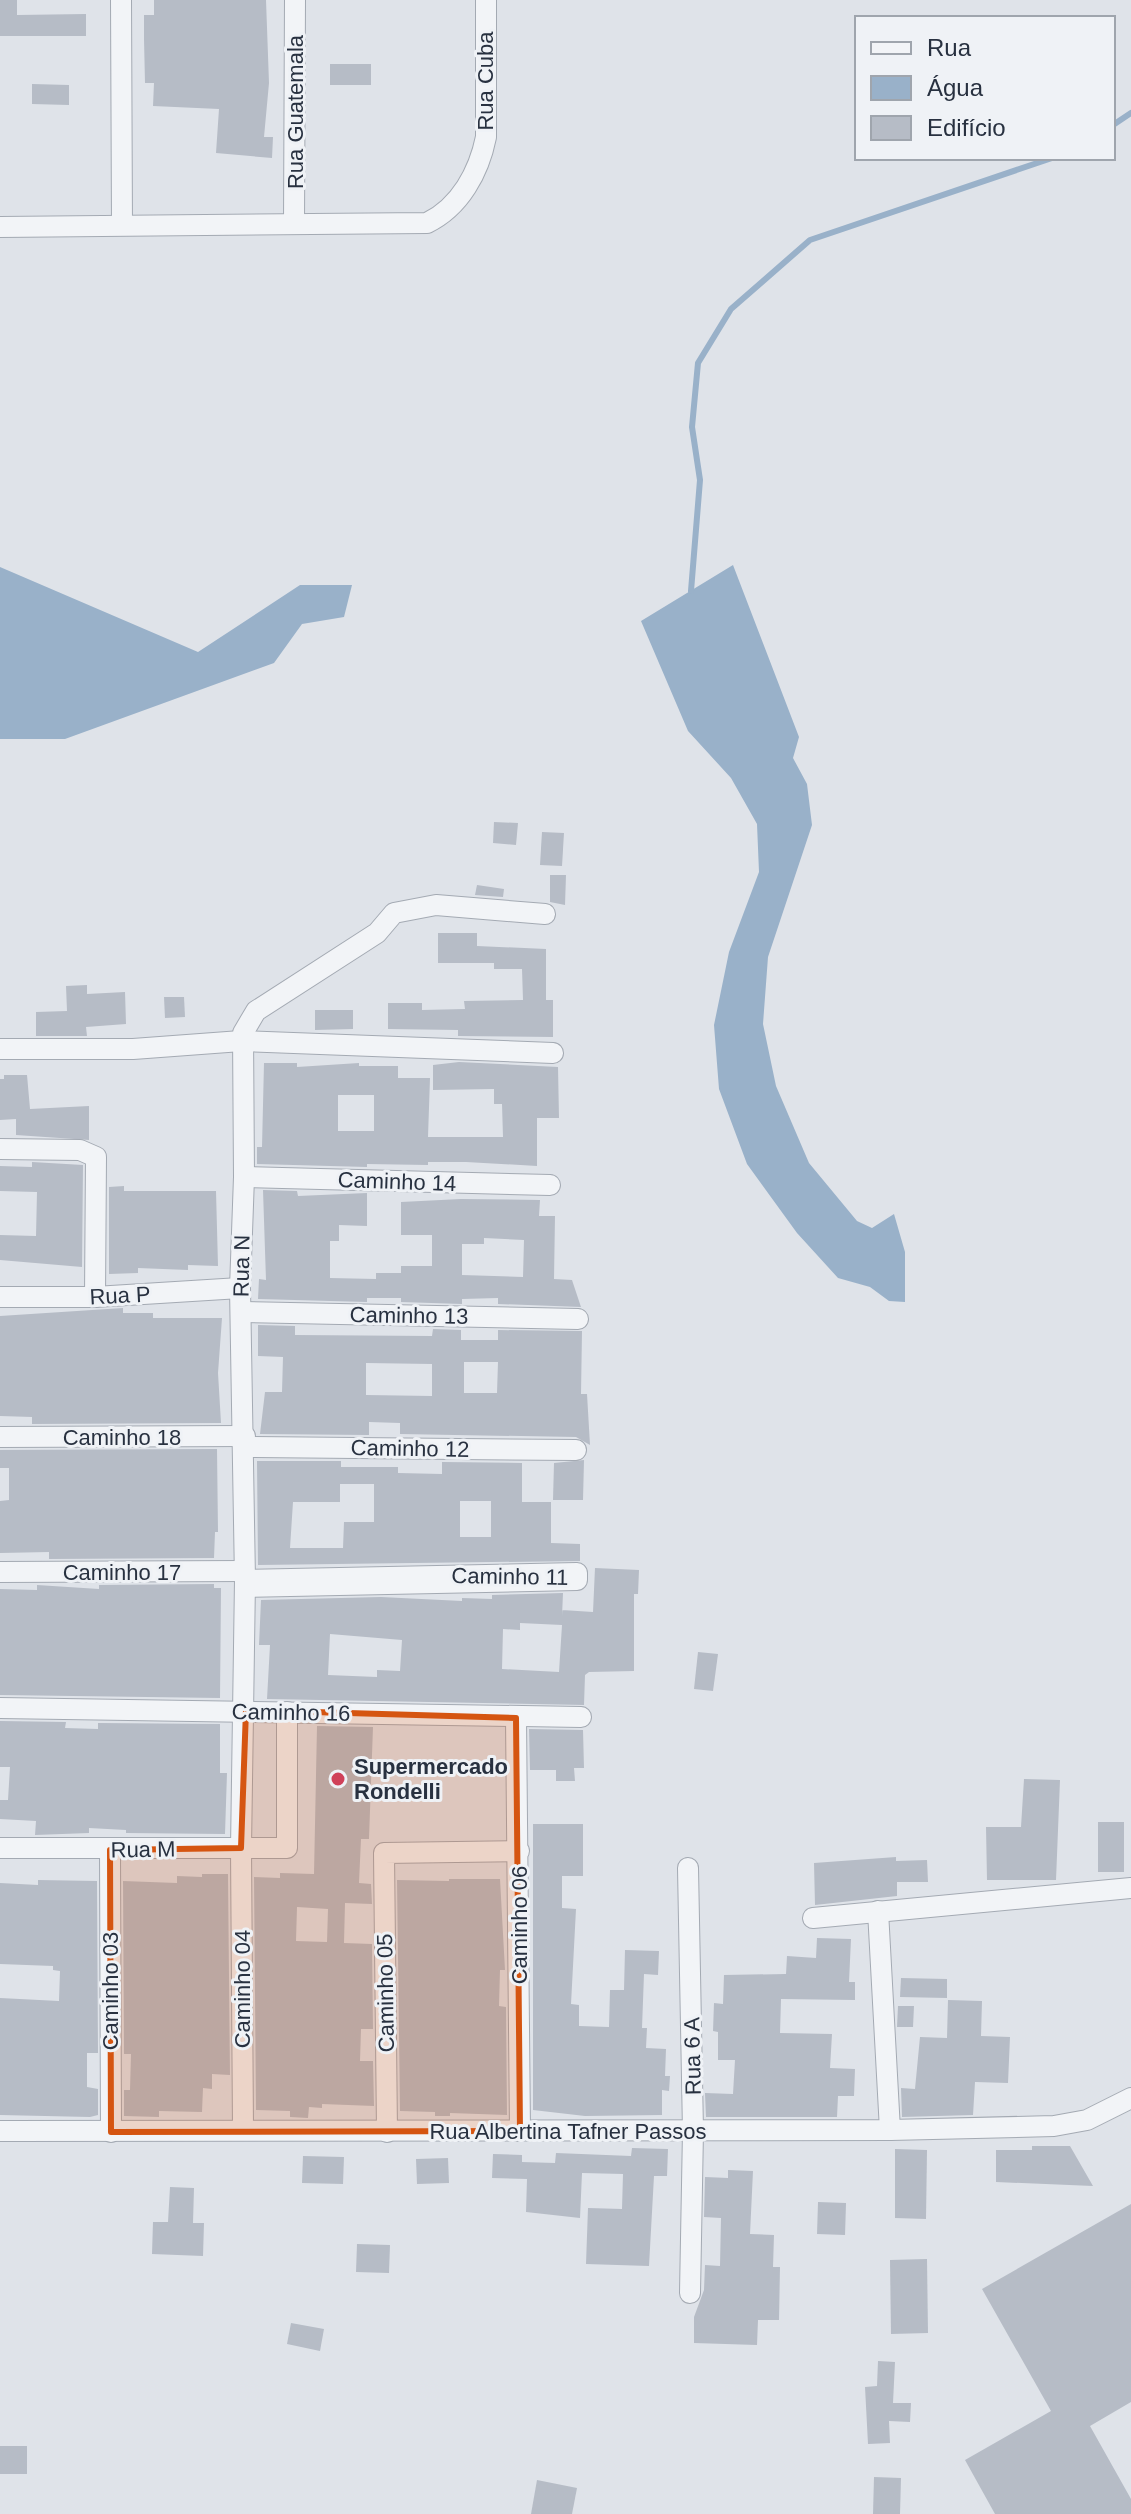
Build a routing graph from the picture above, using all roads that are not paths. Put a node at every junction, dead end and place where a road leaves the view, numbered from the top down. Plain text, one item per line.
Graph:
1 (121, 0) edge
2 (295, 0) edge
3 (486, 0) edge
4 (294, 223) junction
5 (122, 225) junction
6 (0, 227) edge
7 (545, 914) dead end
8 (241, 1041) junction
9 (0, 1049) edge
10 (553, 1053) dead end
11 (0, 1149) edge
12 (244, 1177) junction
13 (550, 1185) dead end
14 (240, 1288) junction
15 (0, 1297) edge
16 (95, 1297) junction
17 (241, 1312) junction
18 (578, 1319) dead end
19 (0, 1437) edge
20 (245, 1441) junction
21 (576, 1450) dead end
22 (0, 1572) edge
23 (245, 1576) junction
24 (0, 1708) edge
25 (246, 1710) junction
26 (287, 1712) junction
27 (581, 1717) dead end
28 (516, 1718) junction
29 (0, 1848) edge
30 (241, 1848) junction
31 (110, 1850) junction
32 (519, 1851) junction
33 (688, 1868) dead end
34 (1131, 1888) edge
35 (878, 1911) junction
36 (813, 1918) dead end
37 (1131, 2098) edge
38 (243, 2130) junction
39 (890, 2130) junction
40 (0, 2131) edge
41 (520, 2131) junction
42 (693, 2131) junction
43 (111, 2132) junction
44 (387, 2132) junction
45 (690, 2293) dead end

1 - 5 street
2 - 4 street, Rua Guatemala
3 - 4 street, Rua Cuba
4 - 5 street
5 - 6 street
7 - 8 street
8 - 9 street
8 - 10 street
8 - 12 street, Rua N
11 - 16 street
12 - 13 street, Caminho 14
12 - 14 street, Rua N
14 - 16 street, Rua P
14 - 17 street, Rua N
15 - 16 street, Rua P
17 - 18 street, Caminho 13
17 - 20 street, Rua N
19 - 20 street, Caminho 18
20 - 21 street, Caminho 12
20 - 23 street, Rua N
22 - 23 street, Caminho 17
23 - 23 street, Caminho 11
23 - 25 street, Rua N
24 - 25 street, Caminho 16
25 - 26 street, Caminho 16
25 - 30 street, Rua N
26 - 28 street, Caminho 16
26 - 30 street, Rua M
27 - 28 street, Caminho 16
28 - 32 street, Caminho 06
29 - 31 street, Rua M
30 - 31 street, Rua M
30 - 38 street, Caminho 04
31 - 43 street, Caminho 03
32 - 41 street, Caminho 06
32 - 44 street, Caminho 05
33 - 42 street, Rua 6 A
34 - 35 street
35 - 36 street
35 - 39 street
37 - 39 street, Rua Albertina Tafner Passos
38 - 43 street, Rua Albertina Tafner Passos
38 - 44 street, Rua Albertina Tafner Passos
39 - 42 street, Rua Albertina Tafner Passos
40 - 43 street, Rua Albertina Tafner Passos
41 - 42 street, Rua Albertina Tafner Passos
41 - 44 street, Rua Albertina Tafner Passos
42 - 45 street, Rua 6 A

